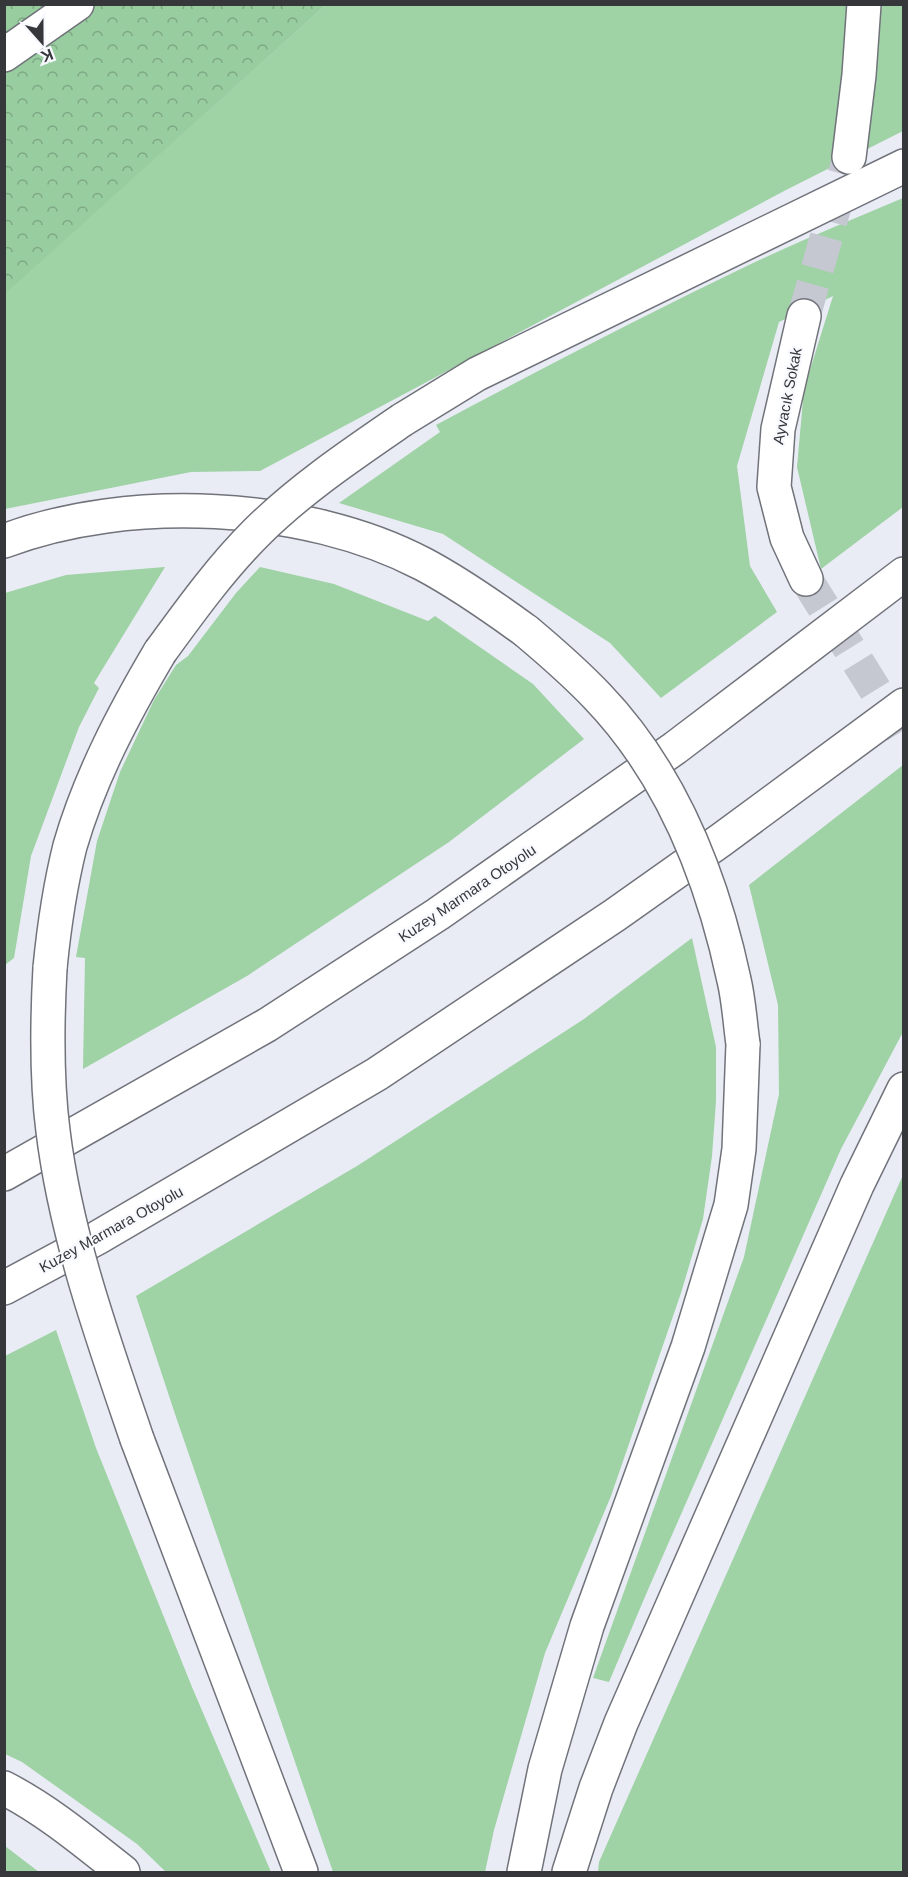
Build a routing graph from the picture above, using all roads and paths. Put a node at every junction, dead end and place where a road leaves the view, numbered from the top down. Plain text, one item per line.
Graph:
1 (77, 4) edge
2 (864, 4) edge
3 (4, 55) edge
4 (849, 157) tunnel mouth
5 (903, 166) edge
6 (804, 316) tunnel mouth
7 (4, 541) edge
8 (903, 574) edge
9 (806, 579) tunnel mouth
10 (903, 705) edge
11 (903, 1089) edge
12 (4, 1174) edge
13 (4, 1288) edge
14 (4, 1788) edge
15 (123, 1872) edge
16 (301, 1872) edge
17 (524, 1872) edge
18 (569, 1872) edge

1 - 3 main road
2 - 4 main road
5 - 16 main road, bridge
6 - 9 main road, Ayvacık Sokak
7 - 17 main road, bridge
8 - 12 main road, Kuzey Marmara Otoyolu
10 - 13 main road, Kuzey Marmara Otoyolu
11 - 18 main road
14 - 15 main road

